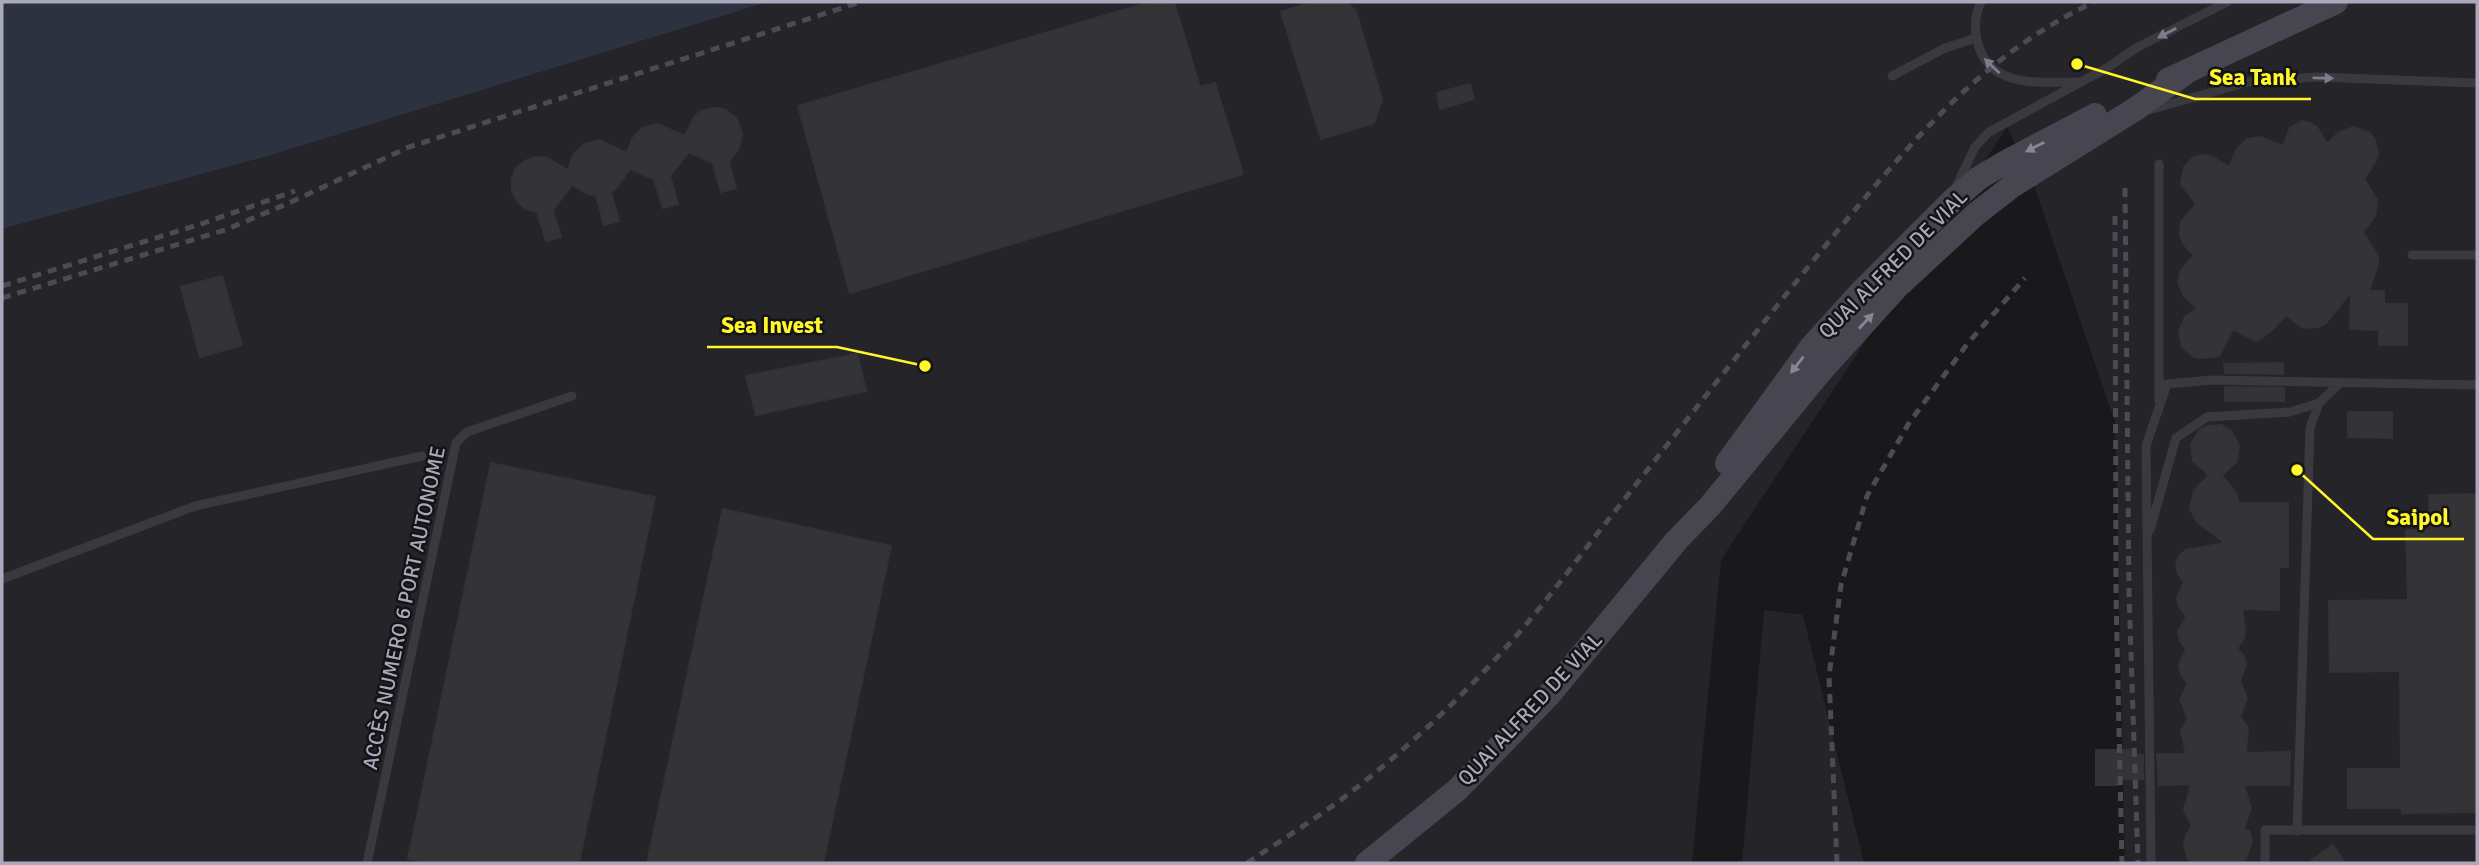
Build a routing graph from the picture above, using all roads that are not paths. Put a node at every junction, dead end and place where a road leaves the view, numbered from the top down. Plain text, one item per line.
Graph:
1 (1981, 2) edge
2 (2227, 2) edge
3 (2336, 2) edge
4 (1976, 38) junction
5 (2184, 74) junction
6 (1892, 76) dead end
7 (2080, 82) junction
8 (2477, 83) edge
9 (2114, 122) junction
10 (2159, 164) dead end
11 (1947, 206) junction
12 (2412, 255) dead end
13 (2477, 255) edge
14 (2341, 382) junction
15 (2477, 385) edge
16 (572, 396) dead end
17 (2319, 403) junction
18 (2159, 409) junction
19 (422, 456) dead end
20 (2147, 539) junction
21 (1678, 540) junction
22 (2, 579) edge
23 (2477, 830) edge
24 (2297, 831) junction
25 (367, 863) edge
26 (1367, 863) edge
27 (2151, 863) edge
28 (2265, 863) edge

1 - 4 lane
2 -> 7 lane
3 - 5 main road, QUAI ALFRED DE VIAL
4 - 6 lane
7 -> 4 lane
5 - 9 main road, QUAI ALFRED DE VIAL
5 -> 11 main road, QUAI ALFRED DE VIAL
7 - 11 lane
9 -> 8 lane
21 -> 9 main road, QUAI ALFRED DE VIAL
10 - 18 lane
11 -> 21 main road, QUAI ALFRED DE VIAL
12 - 13 lane
14 - 15 lane
14 - 17 lane
14 - 18 lane
16 - 25 lane, ACCÈS NUMERO 6 PORT AUTONOME
17 - 20 lane
17 - 24 lane
18 - 20 lane
19 - 22 lane
20 - 27 lane
21 - 26 main road, QUAI ALFRED DE VIAL
23 - 24 lane
24 - 28 lane

